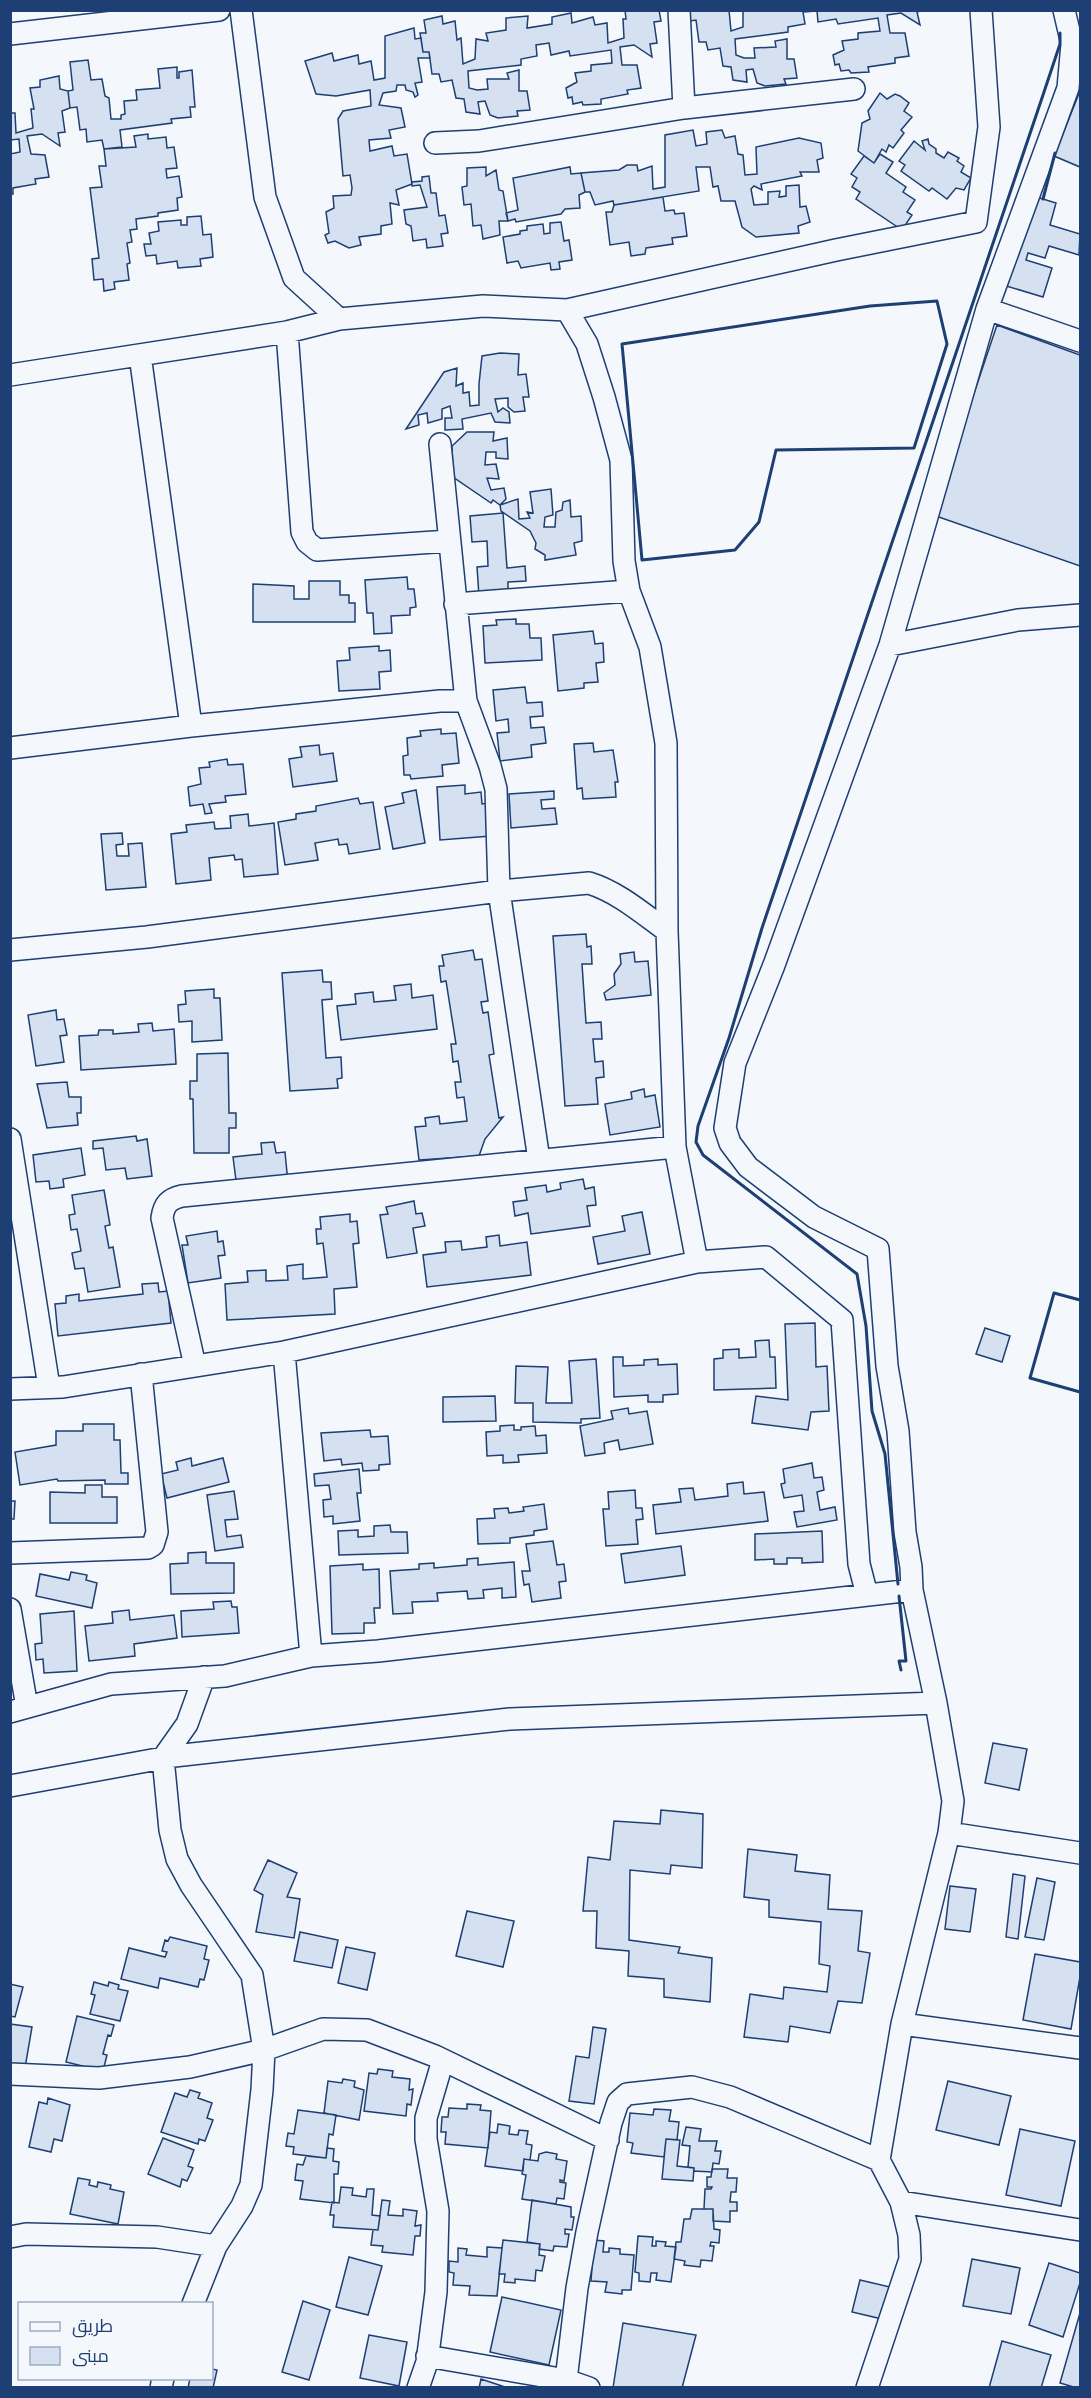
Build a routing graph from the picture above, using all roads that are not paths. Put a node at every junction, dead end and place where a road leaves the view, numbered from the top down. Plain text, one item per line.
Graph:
1 (219, 10) edge
2 (241, 10) edge
3 (679, 10) edge
4 (981, 10) edge
5 (1064, 10) edge
6 (10, 34) edge
7 (854, 89) dead end
8 (684, 108) junction
9 (435, 143) dead end
10 (987, 309) junction
11 (567, 310) junction
12 (339, 320) junction
13 (287, 332) junction
14 (1080, 341) edge
15 (140, 355) junction
16 (10, 375) edge
17 (440, 444) dead end
18 (449, 541) junction
19 (629, 591) junction
20 (455, 604) junction
21 (1080, 615) edge
22 (890, 645) junction
23 (466, 701) junction
24 (191, 726) junction
25 (10, 748) edge
26 (499, 891) junction
27 (667, 931) junction
28 (10, 950) edge
29 (10, 1139) edge
30 (675, 1147) junction
31 (538, 1160) junction
32 (697, 1262) junction
33 (284, 1352) junction
34 (195, 1366) junction
35 (141, 1374) junction
36 (49, 1387) junction
37 (10, 1389) edge
38 (10, 1553) edge
39 (912, 1590) junction
40 (867, 1595) junction
41 (10, 1609) edge
42 (311, 1656) junction
43 (204, 1677) junction
44 (936, 1702) junction
45 (19, 1710) edge
46 (163, 1758) junction
47 (10, 1786) edge
48 (949, 1833) junction
49 (1080, 1853) edge
50 (902, 2024) junction
51 (1080, 2048) edge
52 (264, 2050) junction
53 (443, 2060) junction
54 (10, 2074) edge
55 (608, 2140) junction
56 (879, 2160) junction
57 (902, 2202) junction
58 (1080, 2230) edge
59 (10, 2237) edge
60 (216, 2246) junction
61 (194, 2302) edge
62 (428, 2356) junction
63 (566, 2380) junction
64 (418, 2388) edge
65 (589, 2388) edge
66 (867, 2388) edge

1 - 6 street
2 - 12 street
3 - 8 street
4 - 11 street
5 - 10 street
7 - 8 street
8 - 9 street
10 - 14 street
10 - 22 street
11 - 12 street
11 - 19 street
12 - 13 street
13 - 15 street
13 - 18 street
15 - 16 street
15 - 24 street
17 - 18 street
18 - 20 street
19 - 20 street
19 - 27 street
20 - 23 street
21 - 22 street
22 - 39 street
23 - 24 street
23 - 26 street
24 - 25 street
26 - 27 street
26 - 28 street
26 - 31 street
27 - 30 street
29 - 36 street
30 - 31 street
30 - 32 street
31 - 34 street
32 - 33 street
32 - 40 street
33 - 34 street
33 - 42 street
34 - 35 street
35 - 36 street
35 - 38 street
36 - 37 street
39 - 40 street
39 - 44 street
40 - 42 street
41 - 45 street
42 - 43 street
43 - 45 street
43 - 46 street
44 - 46 street
44 - 48 street
46 - 47 street
46 - 52 street
48 - 49 street
48 - 50 street
50 - 51 street
50 - 56 street
52 - 53 street
52 - 54 street
52 - 60 street
53 - 55 street
53 - 62 street
55 - 56 street
55 - 63 street
56 - 57 street
57 - 58 street
57 - 66 street
59 - 60 street
60 - 61 street
62 - 63 street
62 - 64 street
63 - 65 street

